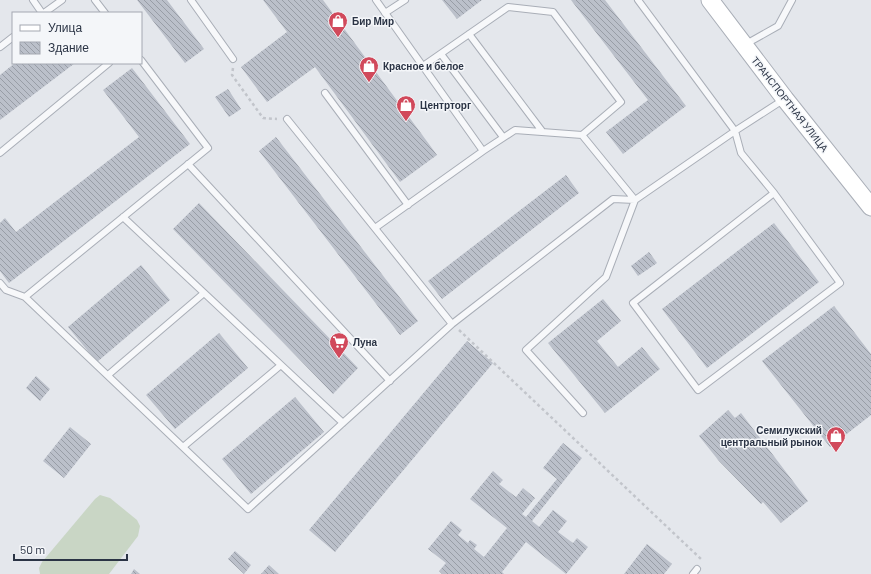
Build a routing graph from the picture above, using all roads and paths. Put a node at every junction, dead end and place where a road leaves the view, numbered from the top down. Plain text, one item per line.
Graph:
1 (33, 0) edge
2 (62, 0) edge
3 (95, 0) edge
4 (191, 0) edge
5 (376, 0) edge
6 (405, 0) edge
7 (638, 0) edge
8 (710, 0) edge
9 (792, 0) edge
10 (42, 12) edge
11 (44, 12) edge
12 (104, 12) edge
13 (385, 13) junction
14 (468, 34) junction
15 (12, 38) edge
16 (744, 45) junction
17 (0, 46) edge
18 (441, 54) junction
19 (233, 59) joint
20 (142, 61) edge
21 (108, 64) edge
22 (423, 66) junction
23 (325, 93) dead end
24 (785, 99) junction
25 (287, 119) joint
26 (542, 131) junction
27 (735, 131) junction
28 (582, 135) junction
29 (503, 137) junction
30 (483, 151) junction
31 (0, 153) edge
32 (188, 164) junction
33 (774, 193) junction
34 (635, 200) junction
35 (408, 205) junction
36 (871, 207) edge
37 (124, 217) junction
38 (375, 228) junction
39 (0, 282) edge
40 (204, 293) junction
41 (25, 297) junction
42 (452, 324) junction
43 (281, 365) junction
44 (108, 375) junction
45 (390, 381) junction
46 (583, 413) dead end
47 (343, 423) junction
48 (183, 447) junction
49 (706, 563) dead end

1 - 10 lane
2 - 11 lane
3 - 12 lane
4 - 19 lane
5 - 13 lane
6 - 13 lane
7 - 27 lane
8 - 16 main road, ТРАНСПОРТНАЯ УЛИЦА
9 - 16 lane
13 - 22 lane
14 - 18 lane
14 - 26 lane
14 - 28 lane
15 - 17 lane
16 - 24 main road, ТРАНСПОРТНАЯ УЛИЦА
18 - 22 lane
18 - 29 lane
19 - 25 path
20 - 32 lane
21 - 31 lane
22 - 30 lane
23 - 35 lane
24 - 27 lane
24 - 36 main road, ТРАНСПОРТНАЯ УЛИЦА
25 - 38 lane
26 - 28 lane
26 - 29 lane
27 - 33 lane
27 - 34 lane
28 - 34 lane
29 - 30 lane
30 - 35 lane
32 - 37 lane
32 - 45 lane
33 - 33 lane
34 - 42 lane
34 - 46 lane
35 - 38 lane
37 - 40 lane
37 - 41 lane
38 - 42 lane
39 - 41 lane
40 - 43 lane
40 - 44 lane
41 - 44 lane
42 - 45 lane
42 - 49 path
43 - 47 lane
43 - 48 lane
44 - 48 lane
45 - 47 lane
47 - 48 lane

